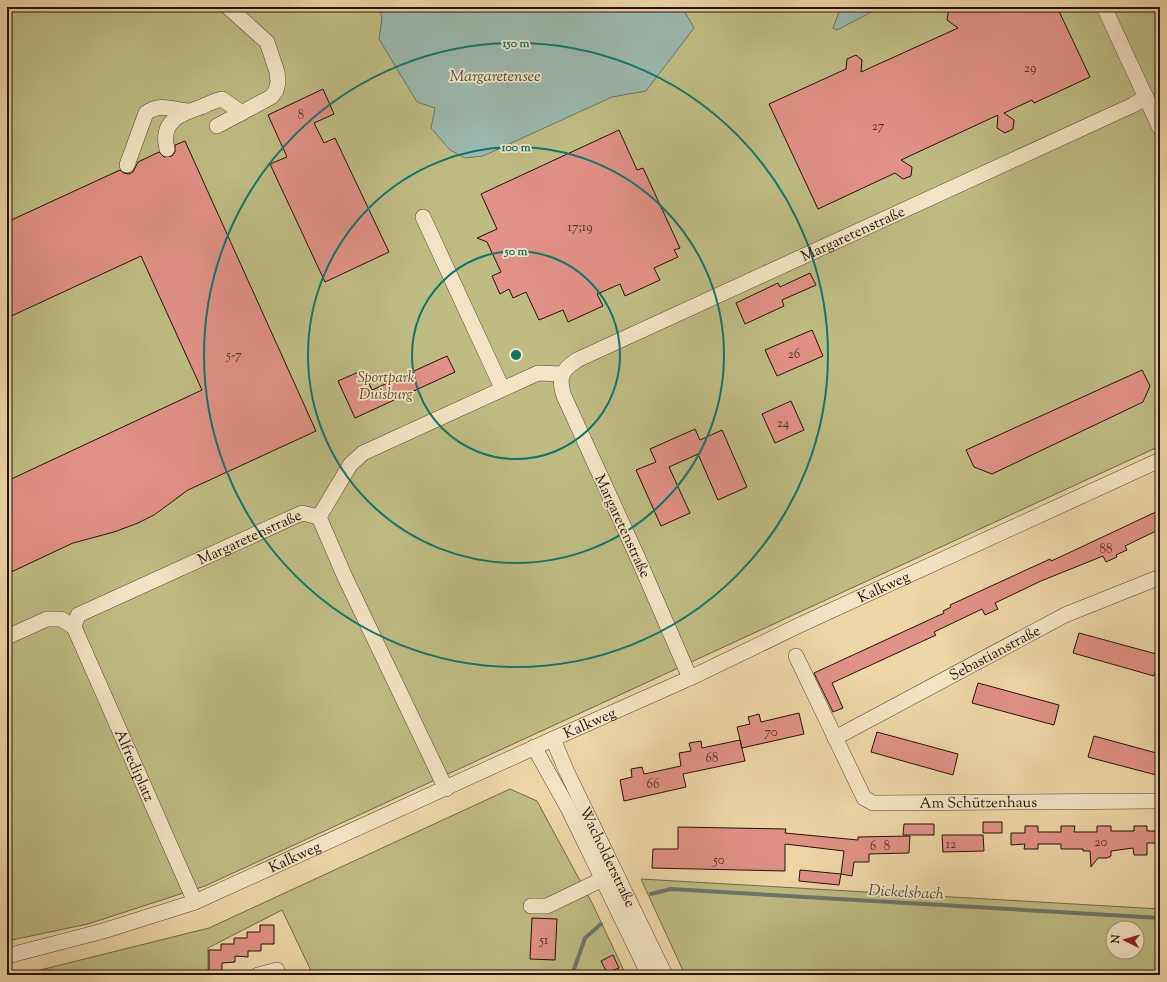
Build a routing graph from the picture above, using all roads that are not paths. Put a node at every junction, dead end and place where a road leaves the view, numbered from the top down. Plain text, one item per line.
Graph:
1 (228, 7) edge
2 (1104, 7) edge
3 (1146, 97) junction
4 (187, 111) junction
5 (242, 113) junction
6 (217, 126) dead end
7 (1160, 128) edge
8 (167, 149) dead end
9 (126, 165) dead end
10 (424, 217) dead end
11 (562, 374) junction
12 (502, 388) junction
13 (1160, 460) edge
14 (319, 517) junction
15 (1160, 577) edge
16 (74, 627) junction
17 (7, 637) edge
18 (796, 656) dead end
19 (690, 678) junction
20 (553, 738) junction
21 (835, 738) junction
22 (534, 747) junction
23 (446, 789) junction
24 (1160, 801) edge
25 (603, 879) junction
26 (196, 902) junction
27 (531, 906) dead end
28 (7, 956) edge
29 (277, 970) dead end
30 (258, 975) edge
31 (649, 975) edge
32 (665, 975) edge

1 - 5 street
2 - 3 street
3 - 7 street
3 - 11 street, Margaretenstraße
4 - 5 street
4 - 8 street
4 - 9 street
5 - 6 street
10 - 12 street
11 - 12 street, Margaretenstraße
11 - 19 street, Margaretenstraße
12 - 14 street, Margaretenstraße
13 - 19 street, Kalkweg
14 - 16 street, Margaretenstraße
14 - 23 street
15 - 21 street, Sebastianstraße
16 - 17 street
16 - 26 street, Alfrediplatz
18 - 21 street, Am Schützenhaus
19 - 20 street, Kalkweg
20 - 22 street, Kalkweg
20 - 32 street, Wacholderstraße
21 - 24 street, Am Schützenhaus
22 - 23 street, Kalkweg
22 - 25 street, Wacholderstraße
23 - 26 street, Kalkweg
25 - 27 street
25 - 31 street, Wacholderstraße
26 - 28 street, Kalkweg
29 - 30 street

